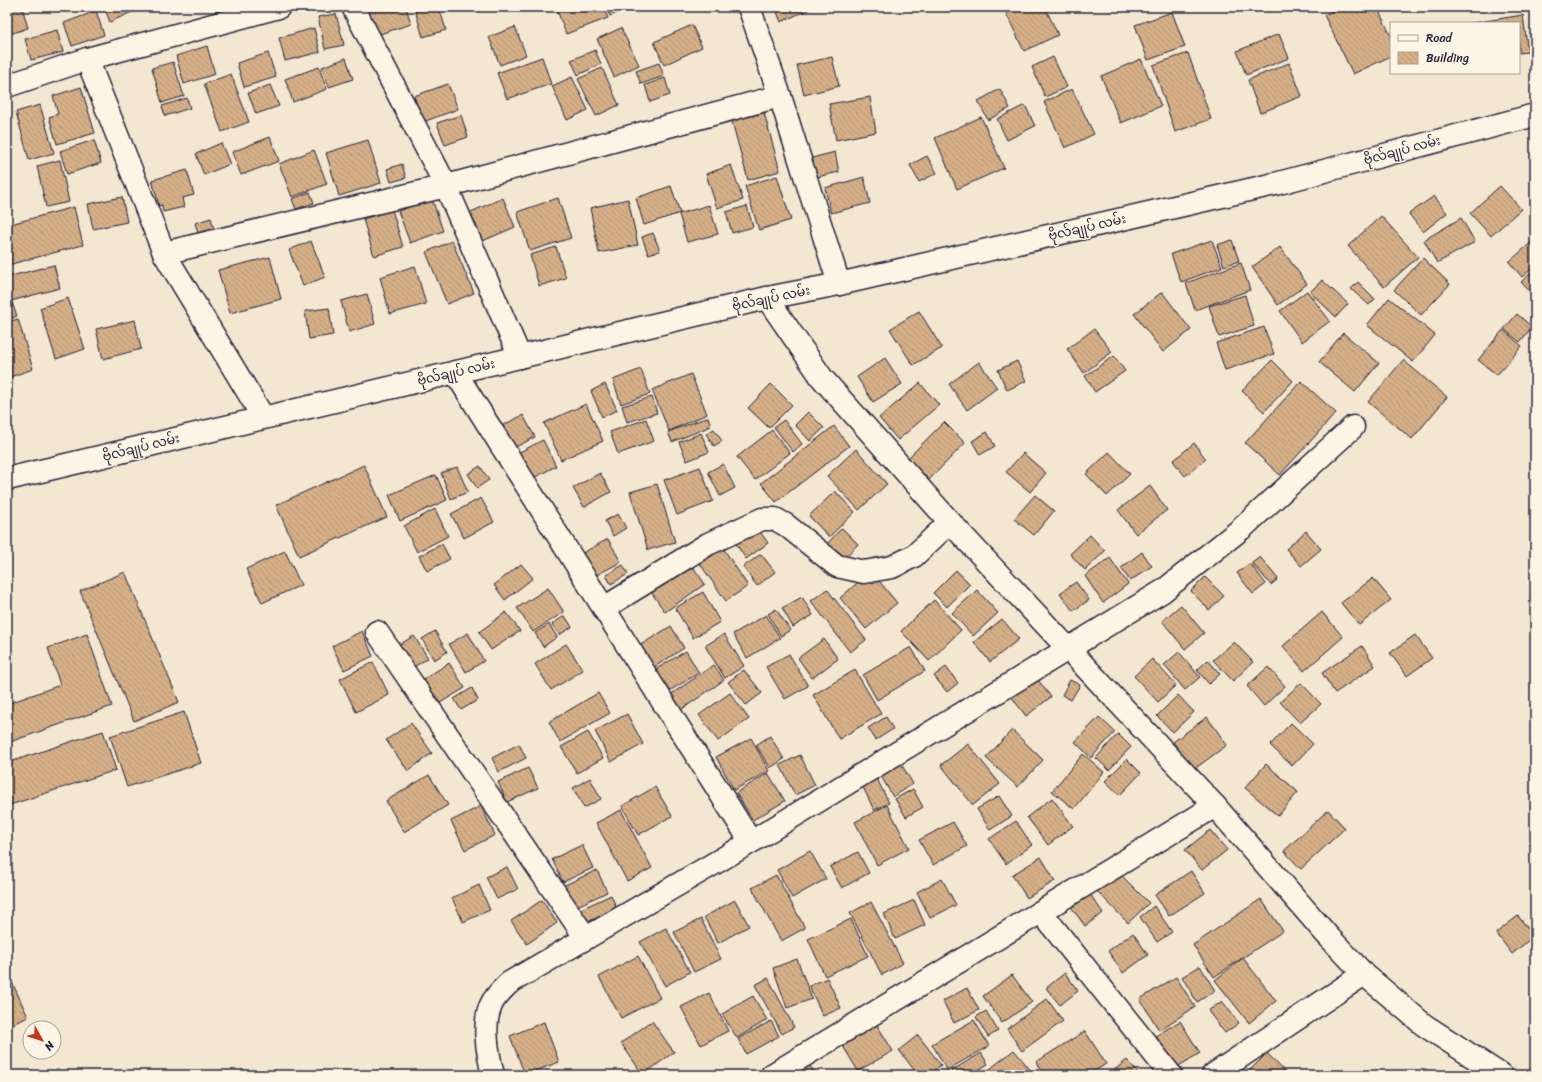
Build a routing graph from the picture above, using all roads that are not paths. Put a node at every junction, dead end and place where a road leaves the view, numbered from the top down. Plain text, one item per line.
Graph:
1 (279, 7) edge
2 (353, 7) edge
3 (749, 7) edge
4 (88, 59) junction
5 (7, 86) edge
6 (780, 96) junction
7 (1535, 114) edge
8 (446, 186) junction
9 (164, 253) junction
10 (839, 284) junction
11 (766, 298) junction
12 (520, 356) junction
13 (455, 372) junction
14 (263, 417) junction
15 (1353, 427) dead end
16 (7, 480) edge
17 (950, 522) junction
18 (604, 608) junction
19 (377, 632) dead end
20 (1069, 650) junction
21 (1215, 806) junction
22 (751, 842) junction
23 (1041, 912) junction
24 (586, 938) junction
25 (1364, 974) junction
26 (493, 1075) edge
27 (772, 1075) edge
28 (1171, 1075) edge
29 (1213, 1075) edge
30 (1501, 1075) edge

1 - 4 street
2 - 8 street
3 - 6 street
4 - 5 street
4 - 9 street
6 - 8 street
6 - 10 street
7 - 10 street, ဗိုလ်ချုပ် လမ်း
8 - 9 street
8 - 12 street
9 - 14 street
10 - 11 street, ဗိုလ်ချုပ် လမ်း
11 - 12 street, ဗိုလ်ချုပ် လမ်း
11 - 17 street
12 - 13 street, ဗိုလ်ချုပ် လမ်း
13 - 14 street, ဗိုလ်ချုပ် လမ်း
13 - 18 street
14 - 16 street, ဗိုလ်ချုပ် လမ်း
15 - 20 street
17 - 18 street
17 - 20 street
18 - 22 street
19 - 24 street
20 - 21 street
20 - 22 street
21 - 23 street
21 - 25 street
22 - 24 street
23 - 27 street
23 - 28 street
24 - 26 street
25 - 29 street
25 - 30 street

